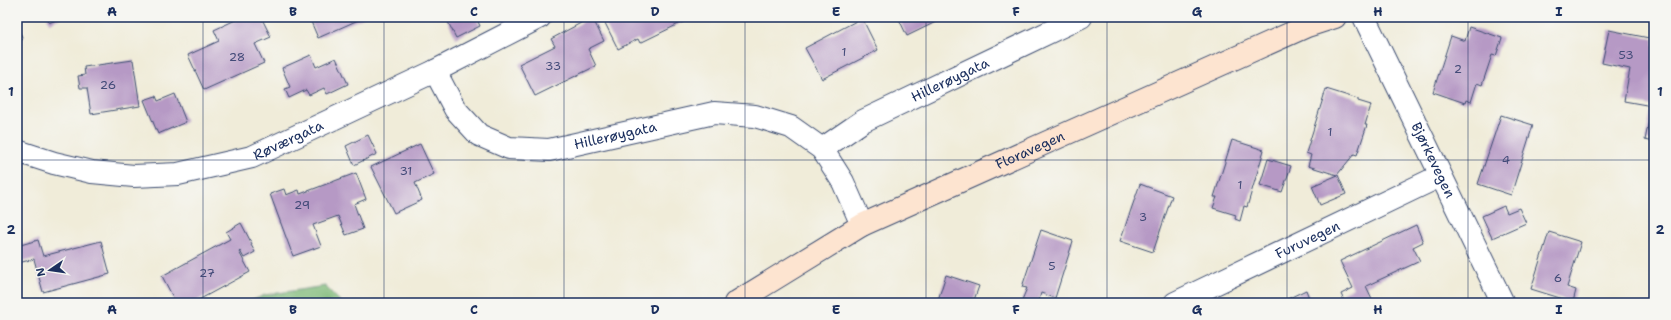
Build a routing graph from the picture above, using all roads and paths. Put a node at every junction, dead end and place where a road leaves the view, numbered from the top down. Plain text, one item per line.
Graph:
1 (540, 17) edge
2 (1082, 17) edge
3 (1335, 17) edge
4 (1364, 17) edge
5 (435, 71) junction
6 (822, 149) junction
7 (17, 151) edge
8 (1440, 176) junction
9 (862, 225) junction
10 (735, 303) edge
11 (1175, 303) edge
12 (1502, 303) edge

1 - 5 street, Røværgata
2 - 6 street, Hillerøygata
3 - 9 street, Floravegen
4 - 8 street, Bjørkevegen
5 - 6 street, Hillerøygata
5 - 7 street, Røværgata
6 - 9 street, Hillerøygata
8 - 11 street, Furuvegen
8 - 12 street, Bjørkevegen
9 - 10 street, Floravegen

